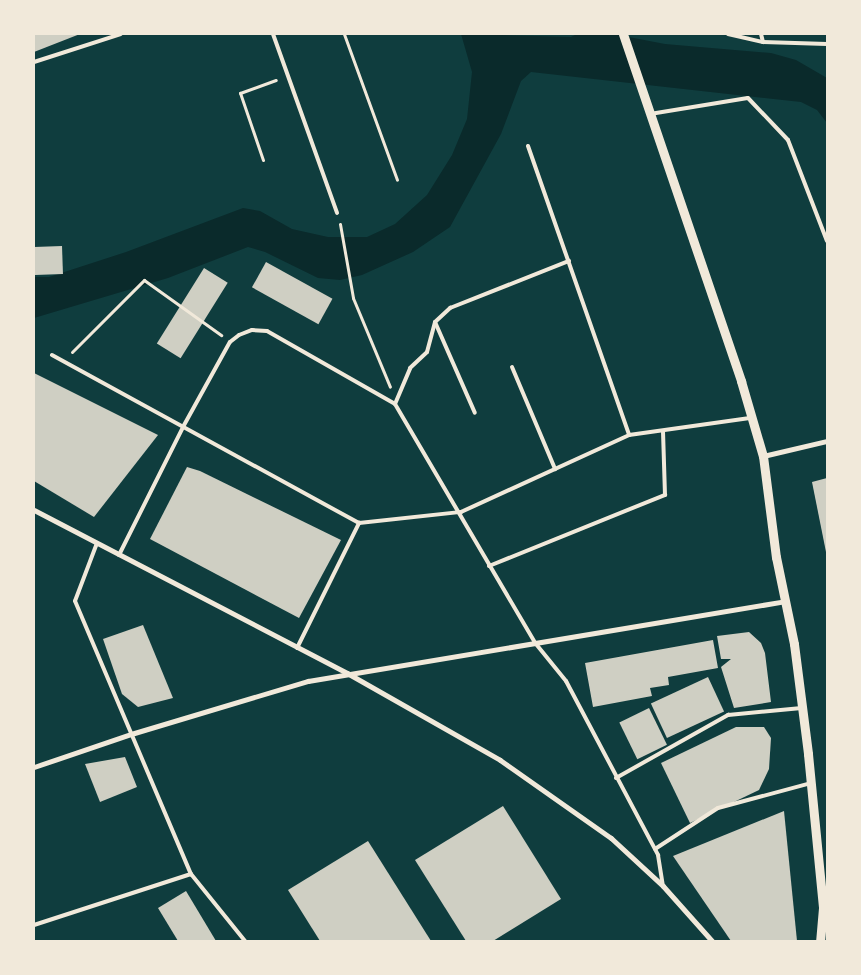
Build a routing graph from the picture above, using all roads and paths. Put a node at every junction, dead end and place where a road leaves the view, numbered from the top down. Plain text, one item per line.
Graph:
1 (121, 34) edge
2 (273, 34) edge
3 (344, 34) edge
4 (728, 34) edge
5 (760, 34) edge
6 (624, 38) edge
7 (763, 42) junction
8 (827, 44) edge
9 (34, 62) edge
10 (288, 76) junction
11 (650, 114) junction
12 (528, 146) dead end
13 (263, 160) dead end
14 (397, 180) dead end
15 (337, 213) dead end
16 (342, 234) dead end
17 (827, 241) edge
18 (569, 261) junction
19 (435, 322) junction
20 (230, 342) junction
21 (52, 355) dead end
22 (79, 358) dead end
23 (512, 367) dead end
24 (395, 404) junction
25 (475, 413) dead end
26 (752, 417) junction
27 (183, 427) junction
28 (663, 432) junction
29 (629, 435) junction
30 (827, 441) edge
31 (762, 456) junction
32 (555, 469) junction
33 (34, 510) edge
34 (461, 512) junction
35 (359, 523) junction
36 (97, 543) junction
37 (119, 555) junction
38 (489, 566) junction
39 (785, 601) junction
40 (536, 644) junction
41 (297, 648) junction
42 (347, 673) junction
43 (802, 708) junction
44 (131, 734) junction
45 (34, 767) edge
46 (616, 778) junction
47 (811, 783) junction
48 (655, 849) junction
49 (191, 874) junction
50 (663, 886) junction
51 (34, 925) edge
52 (245, 941) edge
53 (712, 941) edge
54 (820, 941) edge

1 - 9 lane
2 - 10 lane
3 - 14 path
4 - 7 lane
5 - 7 lane
6 - 11 street
7 - 8 lane
10 - 13 path
10 - 15 lane
11 - 17 lane
11 - 26 street
12 - 18 lane
16 - 24 path
18 - 19 lane
18 - 29 lane
19 - 24 lane
19 - 25 lane
20 - 22 path
20 - 24 lane
20 - 27 lane
21 - 27 lane
23 - 32 lane
24 - 34 lane
26 - 28 lane
26 - 31 street
27 - 35 lane
27 - 37 lane
28 - 29 lane
28 - 38 lane
29 - 32 lane
30 - 31 street
31 - 39 street
32 - 34 lane
33 - 36 street
34 - 35 lane
34 - 38 lane
35 - 41 lane
36 - 37 street
36 - 44 lane
37 - 41 street
38 - 40 lane
39 - 40 street
39 - 43 street
40 - 42 street
40 - 46 lane
41 - 42 street
42 - 44 street
42 - 50 street
43 - 46 lane
43 - 47 street
44 - 45 street
44 - 49 lane
46 - 48 lane
47 - 48 lane
47 - 54 street
48 - 50 lane
49 - 51 lane
49 - 52 lane
50 - 53 street

